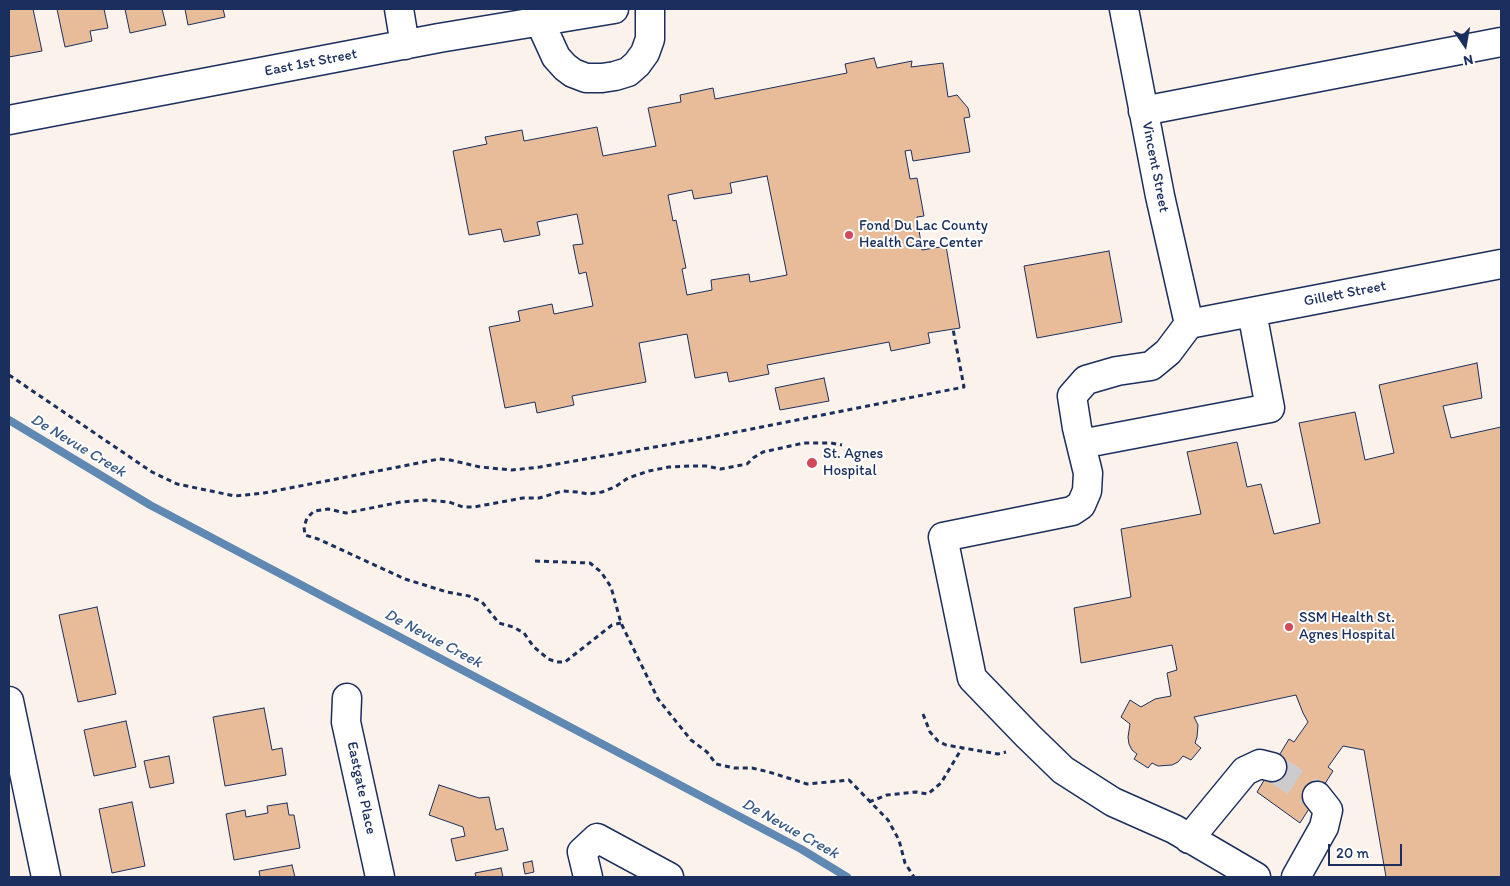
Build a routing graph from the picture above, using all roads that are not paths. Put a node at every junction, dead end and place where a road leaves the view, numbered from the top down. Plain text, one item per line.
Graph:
1 (399, 9) edge
2 (614, 9) edge
3 (650, 9) edge
4 (1124, 9) edge
5 (540, 22) junction
6 (1501, 42) edge
7 (405, 45) junction
8 (1143, 111) junction
9 (9, 120) edge
10 (1501, 264) edge
11 (1252, 312) junction
12 (1189, 324) junction
13 (1081, 444) junction
14 (347, 698) dead end
15 (9, 701) edge
16 (1272, 767) tunnel mouth
17 (1317, 796) tunnel mouth
18 (1189, 839) junction
19 (46, 877) edge
20 (380, 877) edge
21 (588, 877) edge
22 (669, 877) edge
23 (1256, 877) edge
24 (1296, 877) edge

1 - 7 street
2 - 5 street, East 1st Street
3 - 5 street
4 - 8 street, Vincent Street
5 - 7 street, East 1st Street
6 - 8 street
7 - 9 street, East 1st Street
8 - 12 street, Vincent Street
10 - 11 street, Gillett Street
11 - 12 street, Gillett Street
11 - 13 street
12 - 13 street
13 - 18 street
14 - 20 street, Eastgate Place
15 - 19 street
16 - 18 street
17 - 24 street
18 - 23 street
21 - 22 street

